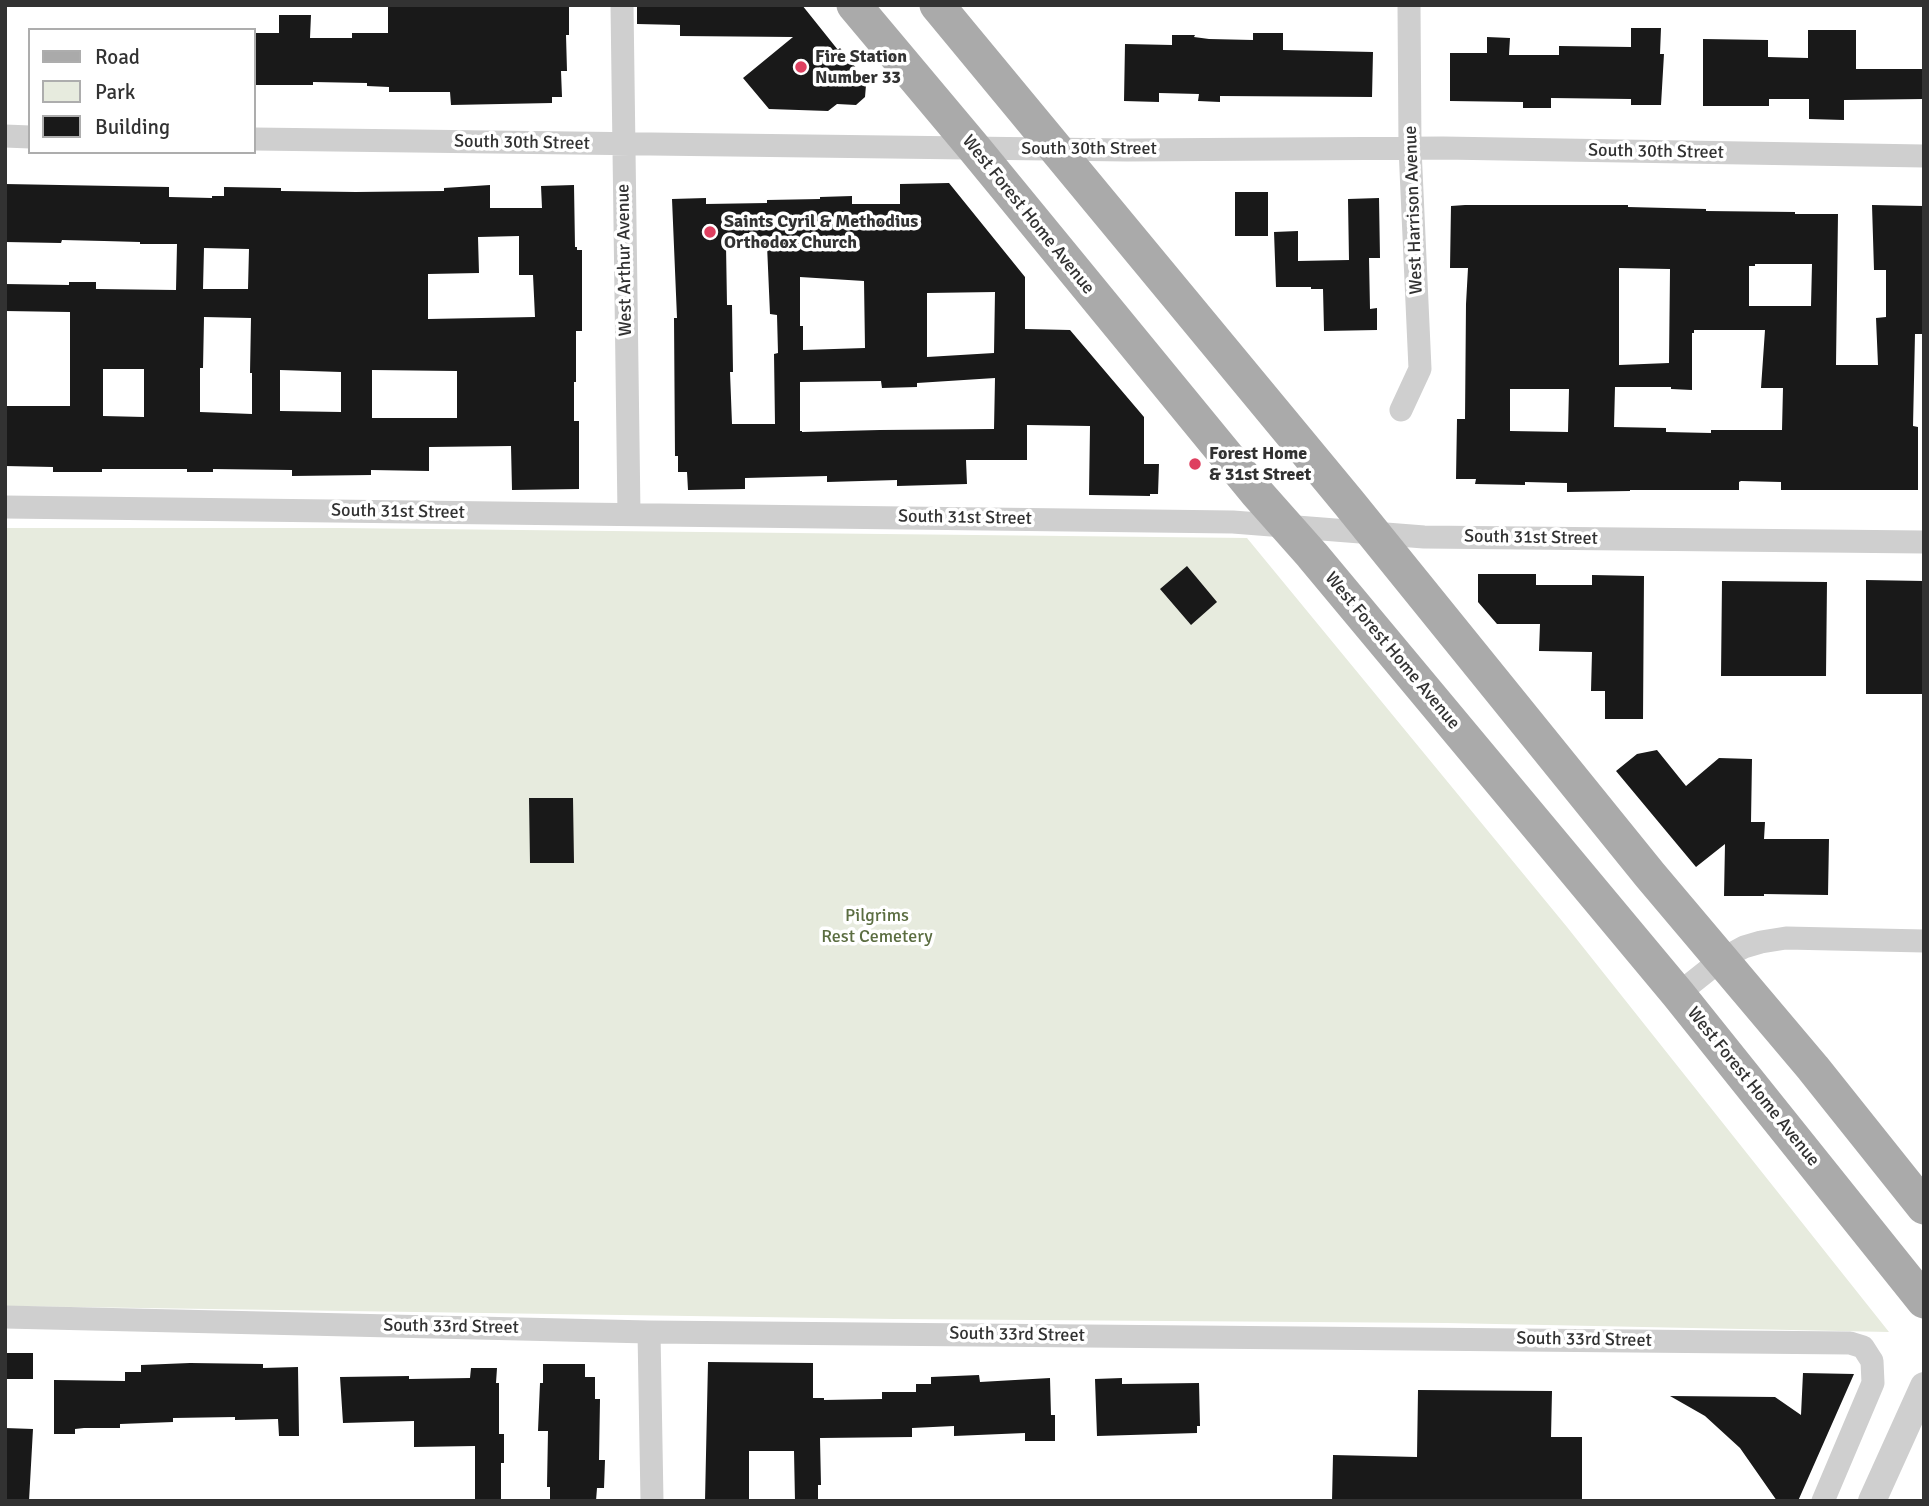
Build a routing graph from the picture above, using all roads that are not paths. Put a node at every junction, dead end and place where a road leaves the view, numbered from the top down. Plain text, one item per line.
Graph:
1 (622, 5) edge
2 (854, 5) edge
3 (937, 5) edge
4 (1409, 5) edge
5 (5, 136) edge
6 (28, 137) edge
7 (256, 139) edge
8 (623, 144) junction
9 (974, 148) junction
10 (1410, 148) junction
11 (1057, 149) junction
12 (1924, 156) edge
13 (1401, 410) dead end
14 (5, 507) edge
15 (629, 514) junction
16 (1285, 525) junction
17 (1373, 533) junction
18 (1924, 542) edge
19 (1924, 941) edge
20 (1722, 960) junction
21 (1678, 993) junction
22 (1924, 1208) edge
23 (1920, 1297) edge
24 (5, 1317) edge
25 (649, 1332) junction
26 (1924, 1386) edge
27 (652, 1501) edge
28 (1822, 1501) edge
29 (1872, 1501) edge

1 - 8 street, West Arthur Avenue
2 - 9 main road, West Forest Home Avenue
3 - 11 main road
4 - 10 street, West Harrison Avenue
5 - 6 street
7 - 8 street, South 30th Street
8 - 9 street, South 30th Street
8 - 15 street, West Arthur Avenue
9 - 11 street, South 30th Street
9 - 16 main road, West Forest Home Avenue
10 - 11 street, South 30th Street
10 - 12 street, South 30th Street
10 - 13 street, West Harrison Avenue
11 - 17 main road
14 - 15 street, South 31st Street
15 - 16 street, South 31st Street
16 - 17 street, South 31st Street
16 - 21 main road, West Forest Home Avenue
17 - 18 street, South 31st Street
17 - 20 main road
19 - 20 street
20 - 21 street
20 - 22 main road
21 - 23 main road, West Forest Home Avenue
24 - 25 street, South 33rd Street
25 - 27 street
25 - 28 street, South 33rd Street
26 - 29 street

